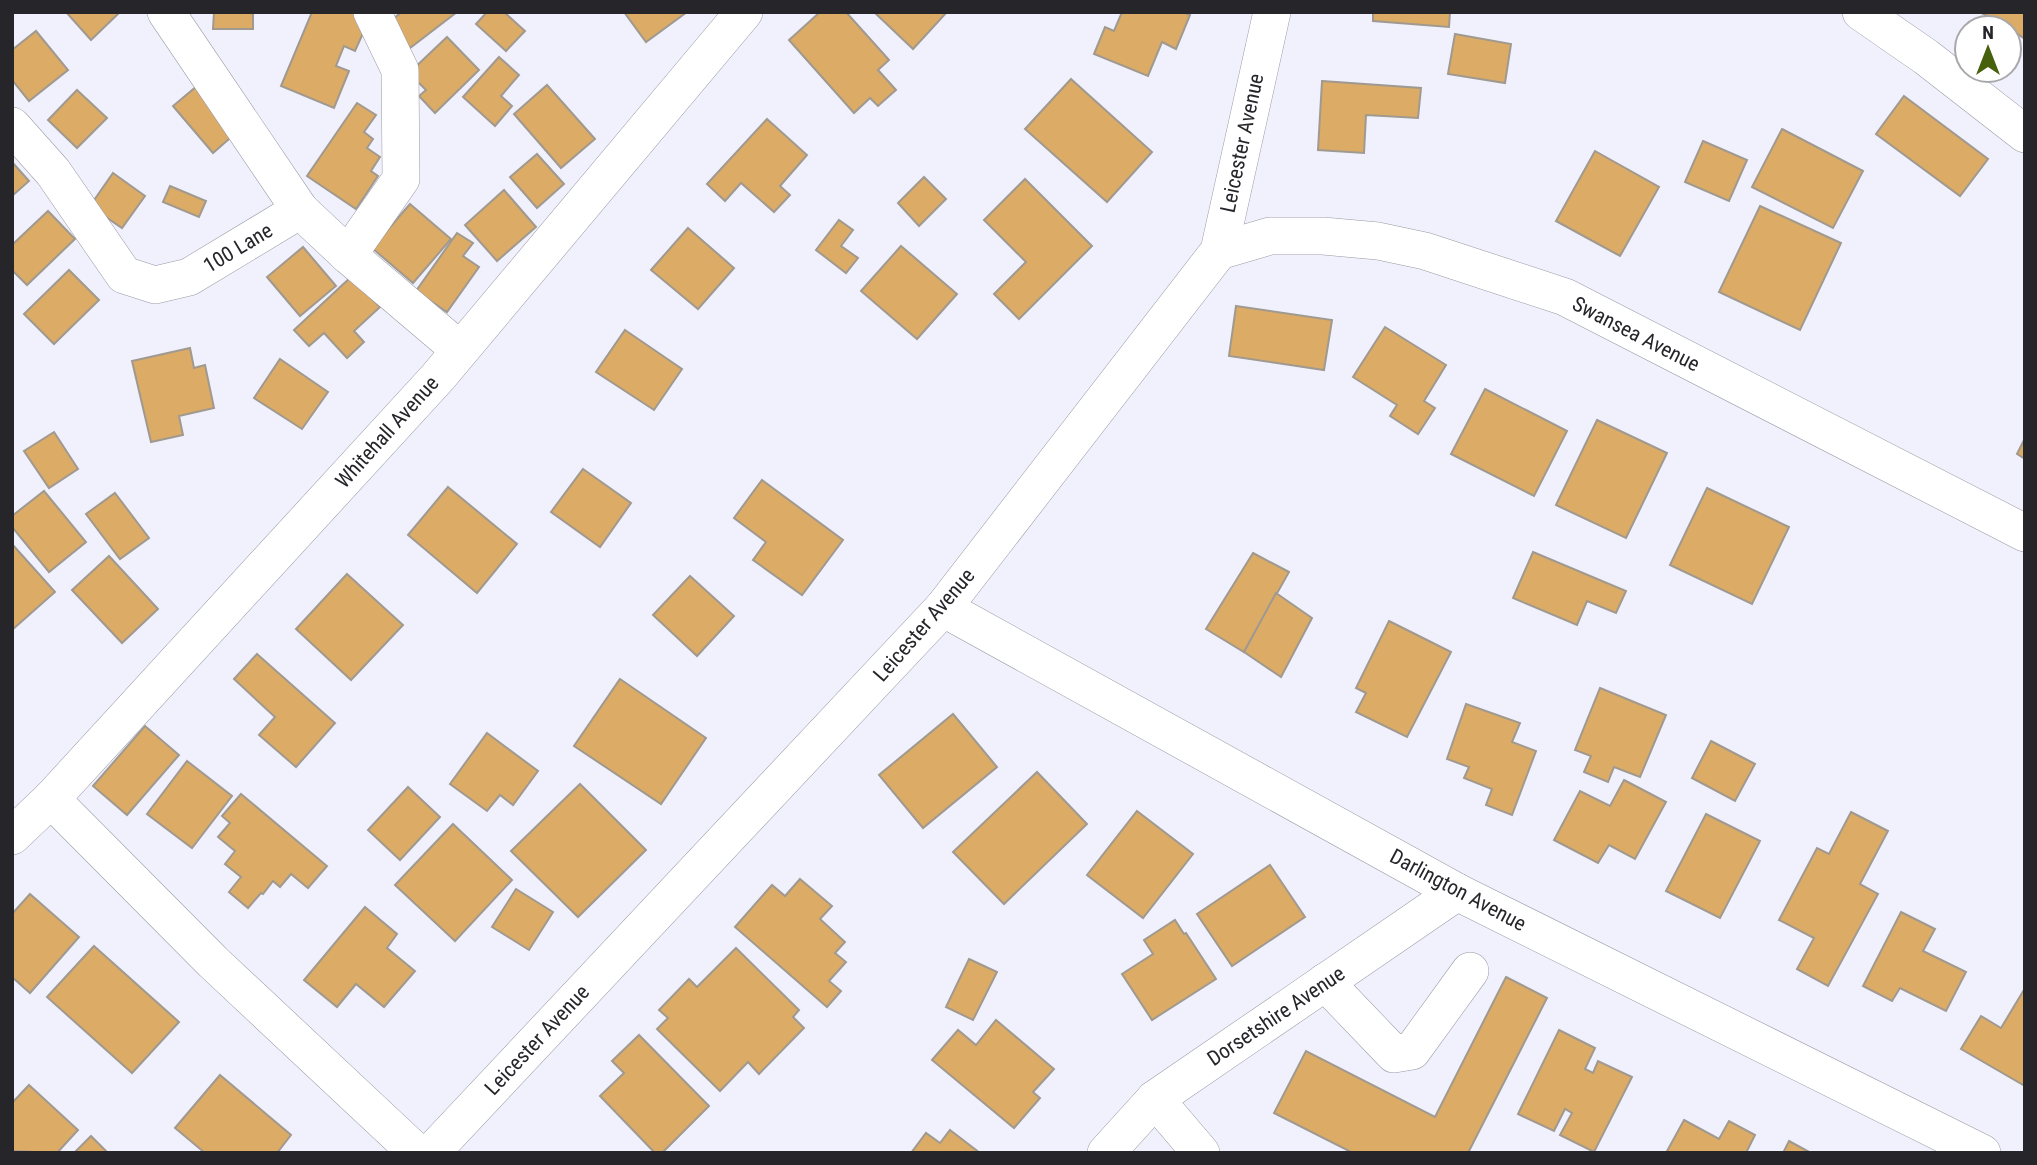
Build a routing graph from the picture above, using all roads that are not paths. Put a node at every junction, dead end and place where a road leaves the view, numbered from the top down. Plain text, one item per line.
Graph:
1 (166, 12) edge
2 (372, 12) edge
3 (744, 12) edge
4 (1272, 12) edge
5 (1861, 12) edge
6 (12, 126) edge
7 (2025, 134) edge
8 (300, 210) junction
9 (1219, 251) junction
10 (348, 255) junction
11 (460, 350) junction
12 (2025, 533) edge
13 (943, 608) junction
14 (51, 799) junction
15 (12, 836) edge
16 (1457, 891) junction
17 (1470, 971) dead end
18 (1325, 982) junction
19 (1155, 1099) junction
20 (417, 1153) edge
21 (431, 1153) edge
22 (1106, 1153) edge
23 (1201, 1153) edge
24 (1982, 1153) edge

1 - 8 street
2 - 10 street
3 - 11 street, Whitehall Avenue
4 - 9 street, Leicester Avenue
5 - 7 street
6 - 8 street, 100 Lane
8 - 10 street
9 - 12 street, Swansea Avenue
9 - 13 street, Leicester Avenue
10 - 11 street
11 - 14 street, Whitehall Avenue
13 - 16 street, Darlington Avenue
13 - 21 street, Leicester Avenue
14 - 15 street, Whitehall Avenue
14 - 20 street
16 - 18 street, Dorsetshire Avenue
16 - 24 street, Darlington Avenue
17 - 18 street
18 - 19 street, Dorsetshire Avenue
19 - 22 street, Dorsetshire Avenue
19 - 23 street

